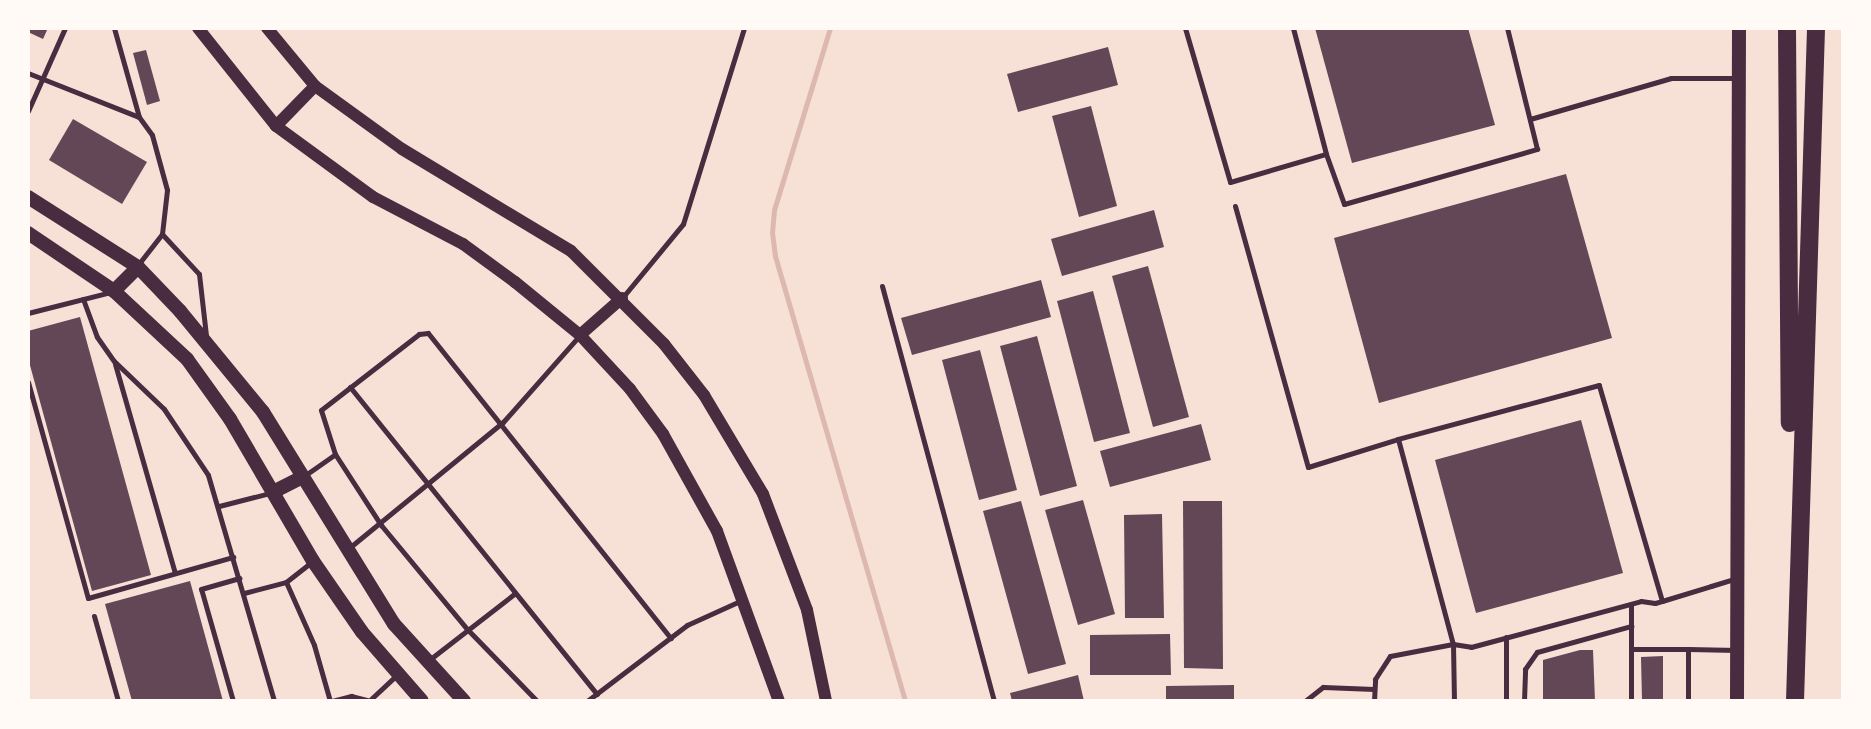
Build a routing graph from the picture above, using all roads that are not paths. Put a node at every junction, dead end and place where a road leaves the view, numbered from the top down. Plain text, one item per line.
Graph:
1 (65, 28) edge
2 (114, 28) edge
3 (198, 28) edge
4 (267, 28) edge
5 (744, 28) edge
6 (1185, 28) edge
7 (1293, 28) edge
8 (1507, 28) edge
9 (1739, 28) edge
10 (1787, 28) edge
11 (1816, 28) edge
12 (28, 73) edge
13 (1739, 78) junction
14 (43, 79) junction
15 (314, 86) junction
16 (28, 111) edge
17 (139, 117) junction
18 (1530, 119) junction
19 (276, 127) junction
20 (1326, 154) junction
21 (28, 197) edge
22 (1235, 206) dead end
23 (28, 233) edge
24 (162, 234) junction
25 (138, 267) junction
26 (882, 286) dead end
27 (114, 291) junction
28 (622, 298) junction
29 (83, 299) junction
30 (28, 313) edge
31 (580, 335) junction
32 (206, 342) junction
33 (114, 361) junction
34 (28, 382) edge
35 (350, 387) junction
36 (503, 422) junction
37 (1398, 439) junction
38 (335, 454) junction
39 (301, 478) junction
40 (426, 487) junction
41 (1799, 489) junction
42 (273, 492) junction
43 (219, 506) junction
44 (381, 525) junction
45 (346, 550) junction
46 (233, 557) junction
47 (313, 561) junction
48 (175, 573) junction
49 (239, 578) junction
50 (1737, 578) junction
51 (286, 582) junction
52 (244, 593) junction
53 (514, 594) junction
54 (744, 600) junction
55 (1662, 601) junction
56 (1631, 604) junction
57 (94, 616) dead end
58 (1631, 626) junction
59 (467, 630) junction
60 (1506, 637) junction
61 (671, 638) junction
62 (1453, 644) junction
63 (1631, 649) junction
64 (1688, 649) junction
65 (1737, 650) junction
66 (426, 662) junction
67 (397, 675) junction
68 (1374, 689) junction
69 (597, 694) junction
70 (371, 700) edge
71 (118, 701) edge
72 (233, 701) edge
73 (274, 701) edge
74 (331, 701) edge
75 (422, 701) edge
76 (464, 701) edge
77 (537, 701) edge
78 (587, 701) edge
79 (779, 701) edge
80 (826, 701) edge
81 (994, 701) edge
82 (1305, 701) edge
83 (1374, 701) edge
84 (1454, 701) edge
85 (1506, 701) edge
86 (1524, 701) edge
87 (1631, 701) edge
88 (1688, 701) edge
89 (1738, 701) edge
90 (1795, 701) edge

1 - 14 lane
2 - 17 lane
3 - 19 street
4 - 15 street
5 - 28 lane
6 - 20 lane
7 - 20 lane
8 - 18 lane
9 - 13 main road
10 - 41 highway
11 - 41 highway
12 - 14 lane
13 - 18 lane
13 - 50 main road
14 - 16 lane
14 - 17 lane
15 - 19 street
15 - 28 street
17 - 24 lane
18 - 20 lane
19 - 31 street
21 - 25 main road
22 - 37 lane
23 - 27 main road
24 - 25 lane
24 - 32 lane
25 - 27 main road
25 - 32 main road
26 - 81 lane
27 - 29 lane
27 - 42 main road
28 - 31 street
28 - 80 street
29 - 30 lane
29 - 33 lane
31 - 36 lane
31 - 54 street
32 - 39 main road
33 - 43 lane
33 - 48 lane
34 - 48 lane
35 - 36 lane
35 - 38 lane
35 - 40 lane
36 - 40 lane
36 - 61 lane
37 - 55 lane
37 - 62 lane
38 - 39 lane
38 - 44 lane
39 - 42 main road
39 - 45 main road
40 - 44 lane
40 - 53 lane
41 - 90 highway
42 - 43 lane
42 - 47 main road
43 - 46 lane
44 - 45 lane
44 - 59 lane
45 - 66 main road
46 - 48 lane
46 - 49 lane
47 - 51 lane
47 - 67 main road
49 - 52 lane
49 - 72 lane
50 - 55 lane
50 - 65 main road
51 - 52 lane
51 - 74 lane
52 - 73 lane
53 - 59 lane
53 - 69 lane
54 - 61 lane
54 - 79 street
55 - 56 lane
56 - 58 lane
56 - 60 lane
57 - 71 lane
58 - 63 lane
58 - 86 lane
59 - 66 lane
59 - 77 lane
60 - 62 lane
60 - 85 lane
61 - 69 lane
62 - 68 lane
62 - 84 lane
63 - 64 lane
63 - 87 lane
64 - 65 lane
64 - 88 lane
65 - 89 main road
66 - 76 main road
67 - 70 lane
67 - 75 main road
68 - 82 lane
68 - 83 lane
69 - 78 lane
70 - 74 lane

